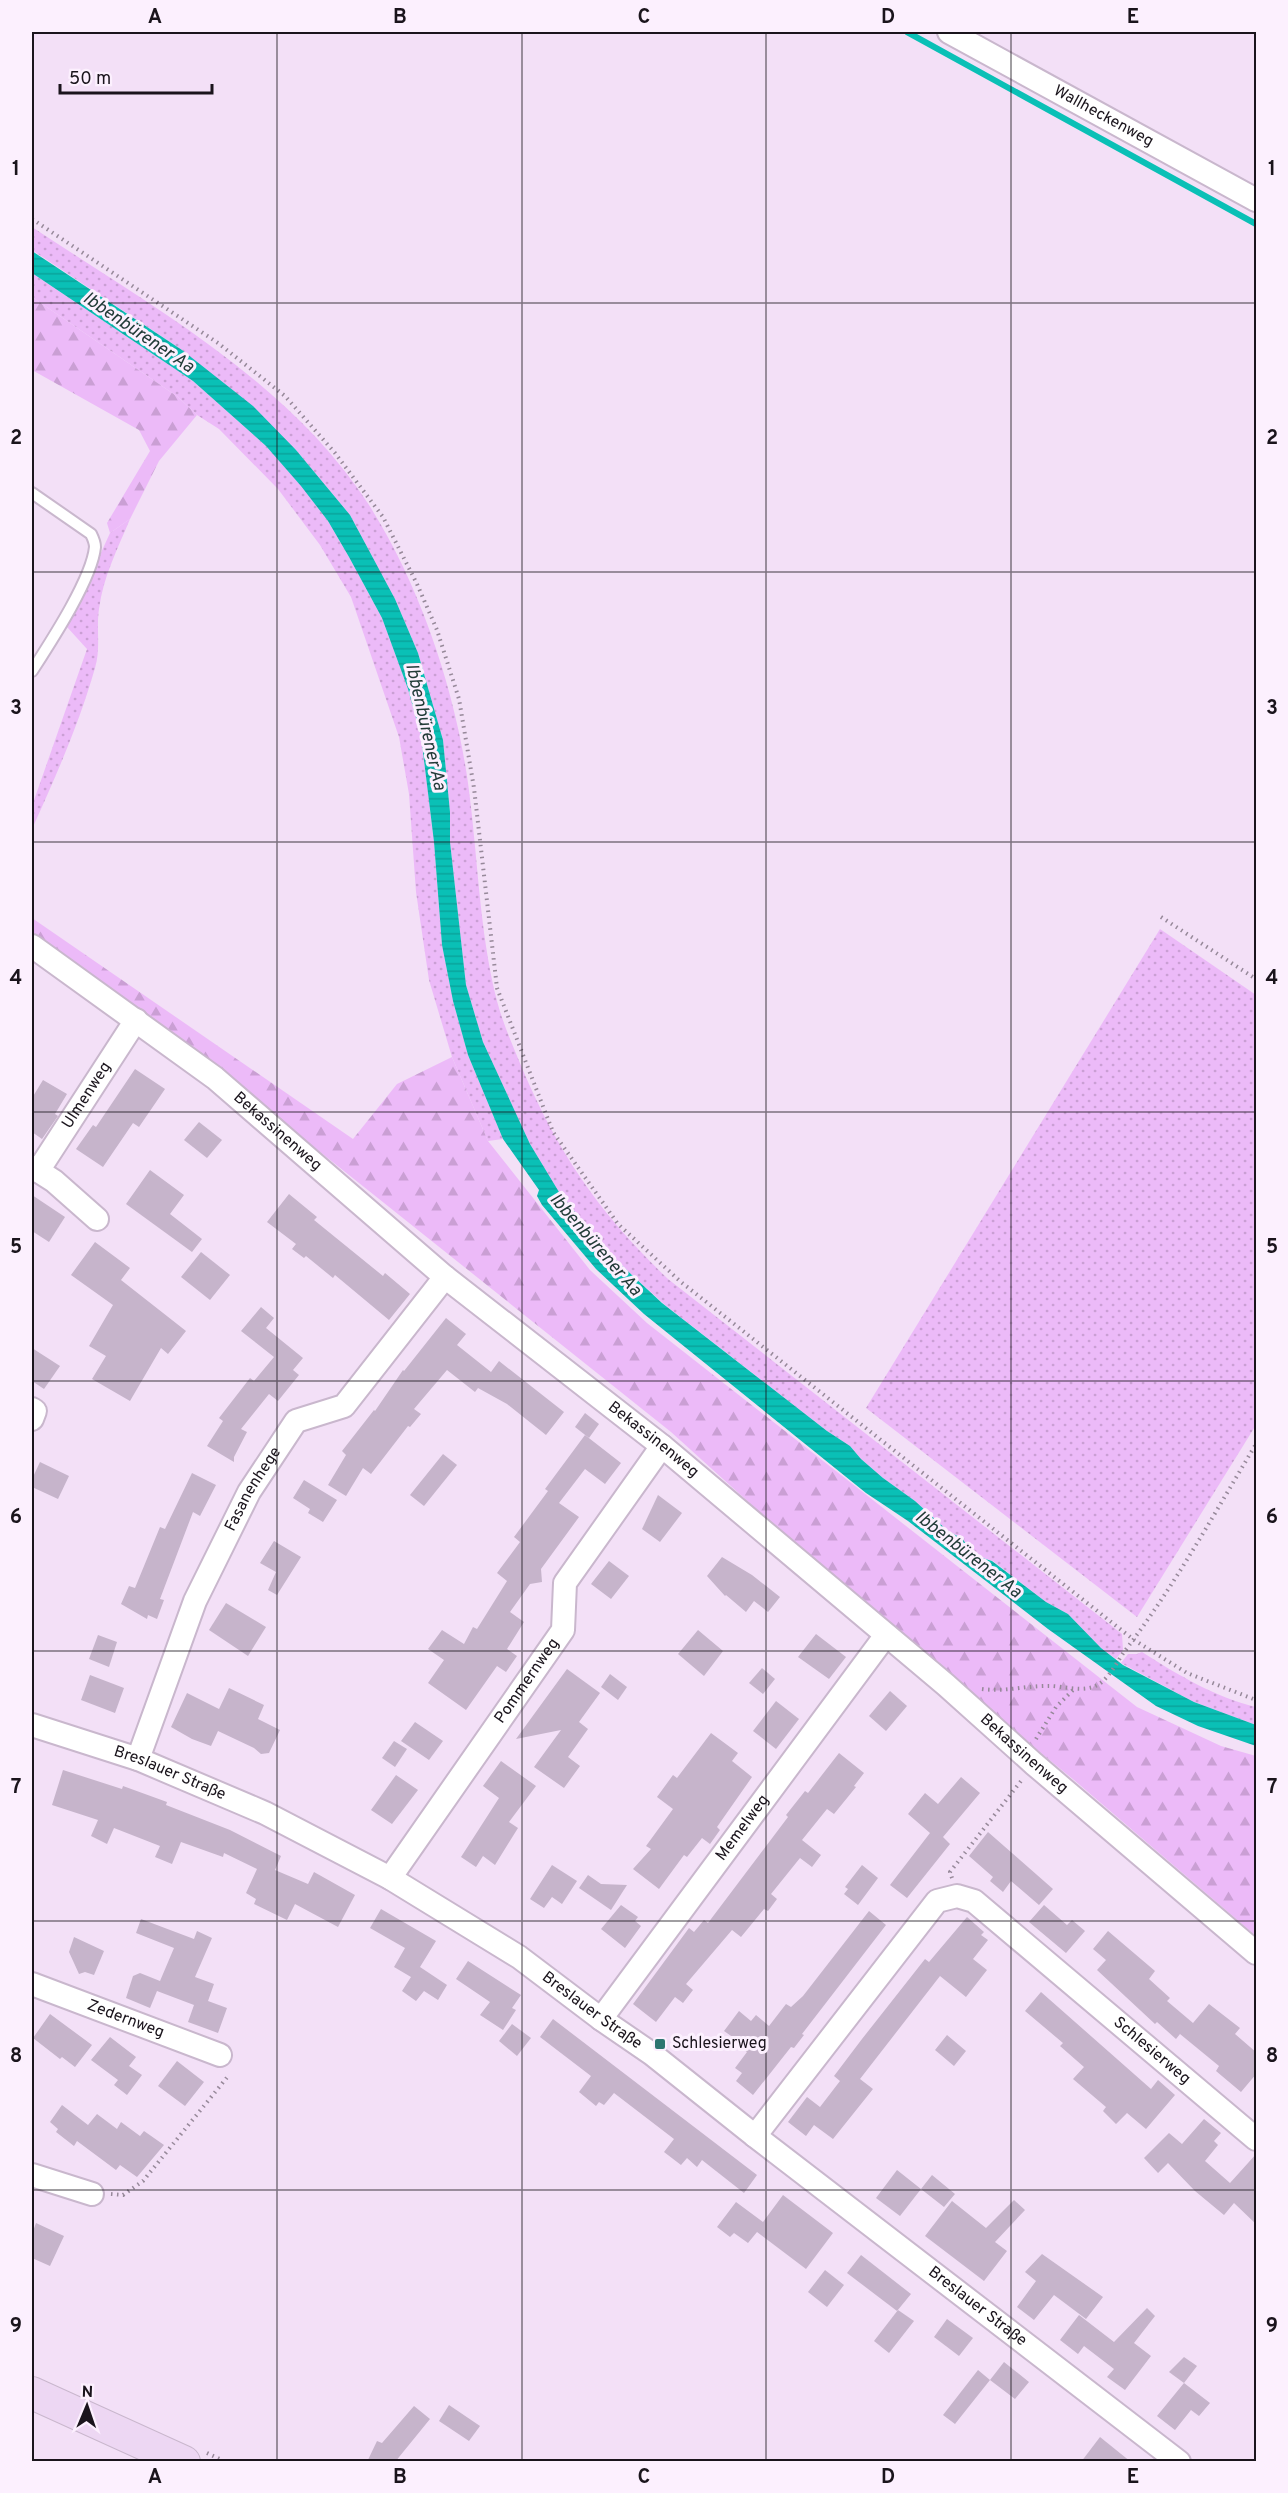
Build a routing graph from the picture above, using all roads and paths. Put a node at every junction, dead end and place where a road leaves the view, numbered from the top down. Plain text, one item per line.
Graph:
1 (949, 32) edge
2 (1257, 200) edge
3 (32, 219) edge
4 (32, 493) edge
5 (32, 672) edge
6 (1161, 917) dead end
7 (32, 946) edge
8 (1257, 979) edge
9 (136, 1020) junction
10 (35, 1169) edge
11 (97, 1219) dead end
12 (445, 1276) junction
13 (32, 1409) edge
14 (32, 1419) edge
15 (1257, 1444) edge
16 (662, 1446) junction
17 (885, 1635) junction
18 (1134, 1640) junction
19 (945, 1685) junction
20 (1074, 1689) junction
21 (1257, 1701) edge
22 (32, 1725) edge
23 (138, 1759) junction
24 (1034, 1764) junction
25 (390, 1878) junction
26 (957, 1896) junction
27 (1257, 1953) edge
28 (32, 1984) edge
29 (601, 2019) junction
30 (220, 2055) joint
31 (755, 2136) junction
32 (1257, 2139) edge
33 (32, 2175) edge
34 (92, 2194) joint
35 (32, 2393) edge
36 (184, 2462) edge
37 (1179, 2462) edge

1 - 2 street, Wallheckenweg
3 - 18 path
4 - 5 lane
6 - 8 path
7 - 9 street, Bekassinenweg
9 - 10 street, Ulmenweg
9 - 12 street, Bekassinenweg
10 - 11 street, Ulmenweg
12 - 16 street, Bekassinenweg
12 - 23 street, Fasanenhege
13 - 14 street
15 - 18 path
16 - 17 street, Bekassinenweg
16 - 25 street, Pommernweg
17 - 19 street, Bekassinenweg
17 - 29 street, Memelweg
18 - 20 path
18 - 21 path
19 - 20 path
19 - 24 street, Bekassinenweg
20 - 24 path
22 - 23 street, Breslauer Straße
23 - 25 street, Breslauer Straße
24 - 26 path
24 - 27 street, Bekassinenweg
25 - 29 street, Breslauer Straße
26 - 31 street
26 - 32 street, Schlesierweg
28 - 30 street, Zedernweg
29 - 31 street, Breslauer Straße
30 - 34 path
31 - 37 street, Breslauer Straße
33 - 34 street
35 - 36 main road

